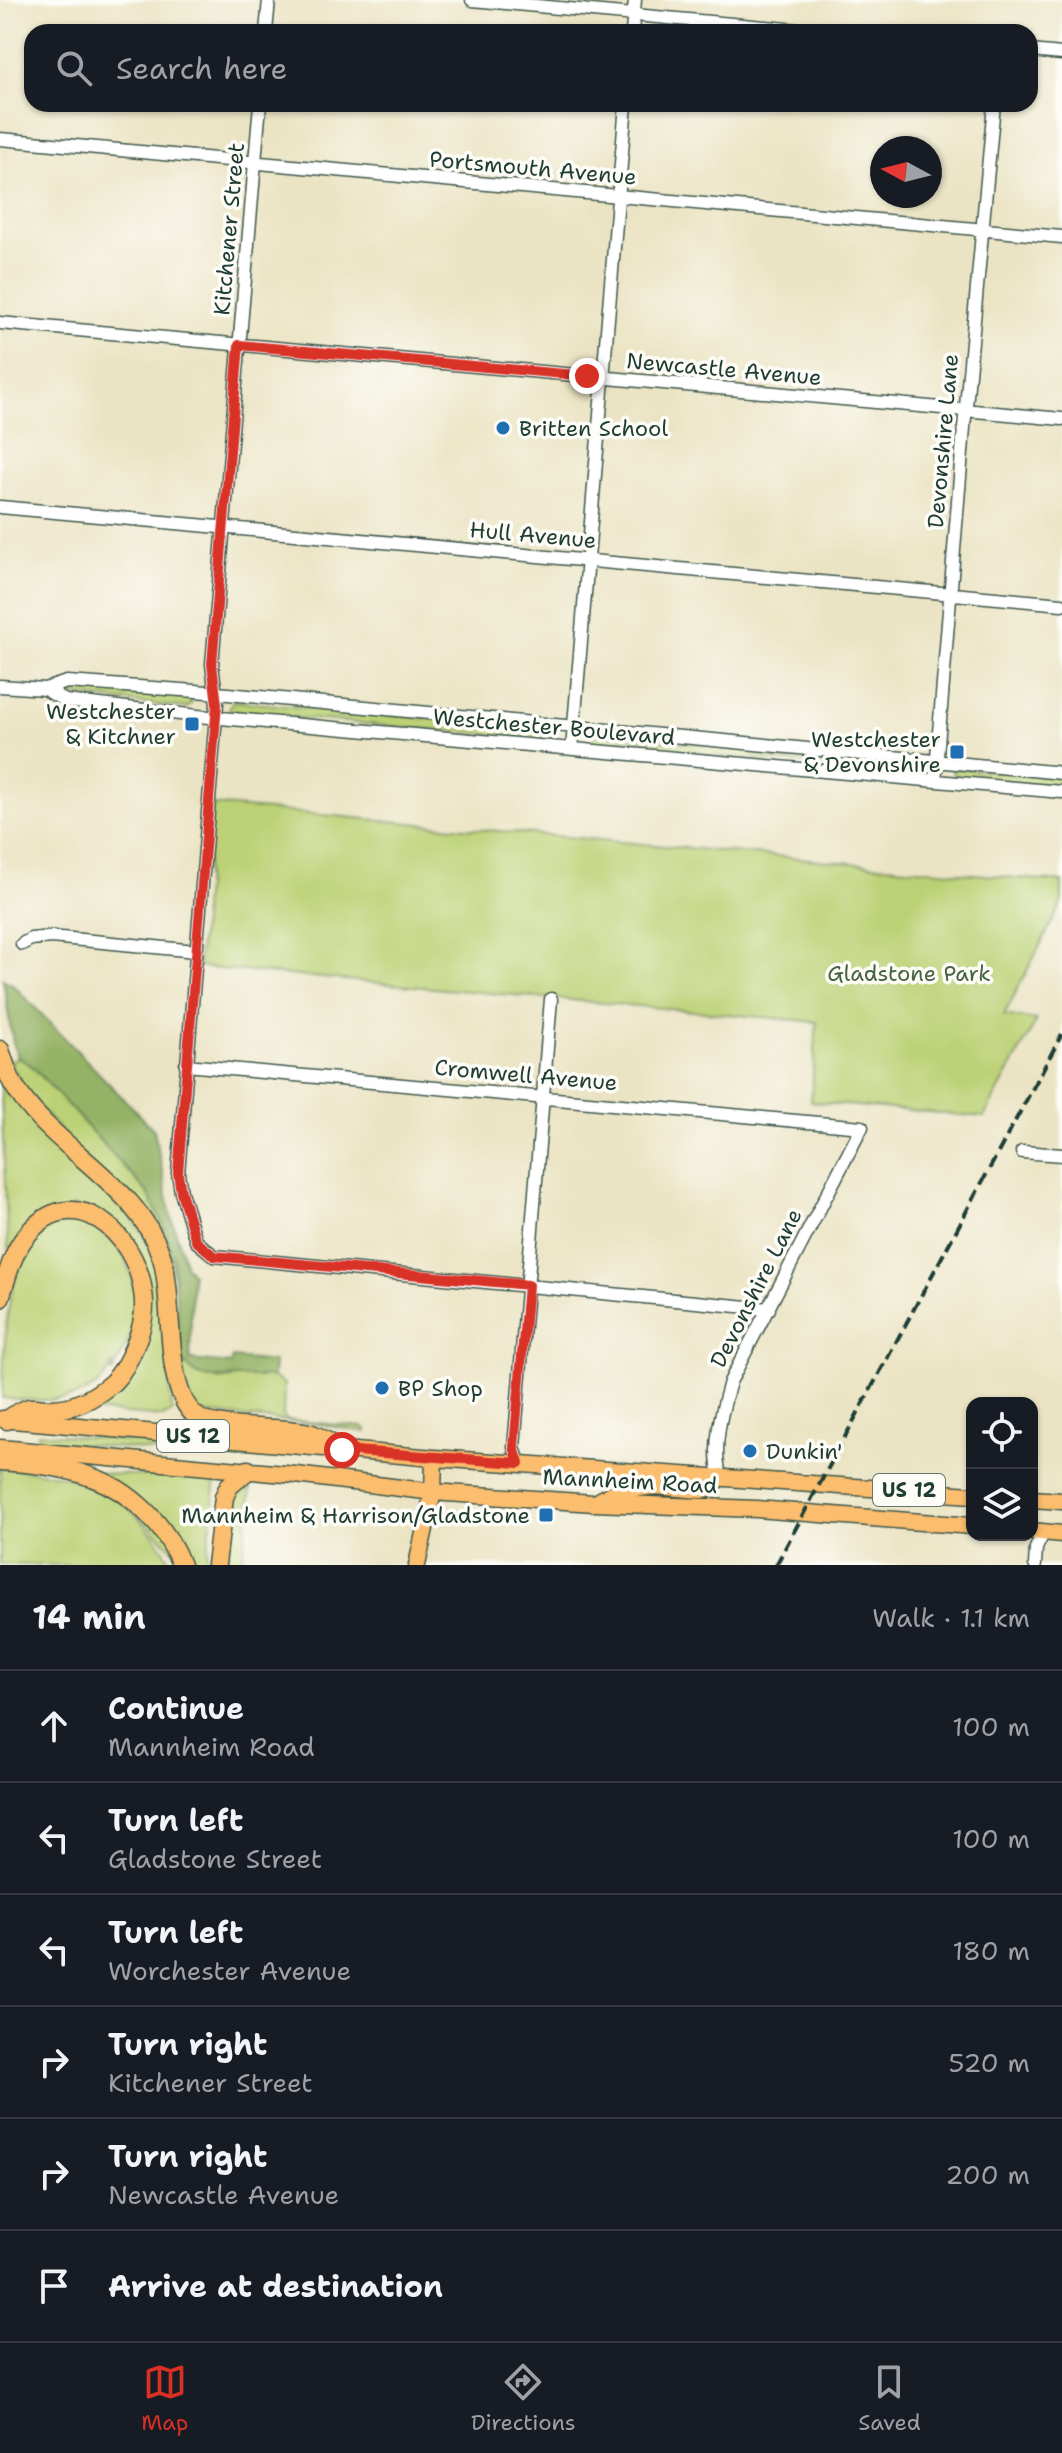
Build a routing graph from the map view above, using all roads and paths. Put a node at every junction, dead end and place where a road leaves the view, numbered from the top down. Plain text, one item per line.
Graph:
1 (269, 0) edge
2 (472, 0) edge
3 (635, 0) edge
4 (634, 15) junction
5 (267, 24) edge
6 (633, 24) edge
7 (732, 24) edge
8 (1038, 52) edge
9 (1062, 54) edge
10 (259, 112) edge
11 (625, 112) edge
12 (993, 112) edge
13 (0, 139) edge
14 (255, 163) junction
15 (618, 196) junction
16 (983, 230) junction
17 (1062, 237) edge
18 (0, 323) edge
19 (239, 345) junction
20 (602, 378) junction
21 (965, 411) junction
22 (1062, 419) edge
23 (0, 507) edge
24 (223, 527) junction
25 (587, 560) junction
26 (950, 592) junction
27 (1062, 604) edge
28 (0, 686) edge
29 (45, 689) junction
30 (215, 692) junction
31 (216, 717) junction
32 (574, 725) junction
33 (572, 749) junction
34 (937, 760) junction
35 (1062, 773) edge
36 (935, 781) junction
37 (1062, 792) edge
38 (22, 944) dead end
39 (196, 951) junction
40 (551, 999) dead end
41 (0, 1050) edge
42 (186, 1065) junction
43 (543, 1097) junction
44 (862, 1127) joint
45 (1022, 1152) dead end
46 (1062, 1155) edge
47 (528, 1285) junction
48 (0, 1298) edge
49 (769, 1309) junction
50 (42, 1416) junction
51 (4, 1419) edge
52 (0, 1448) edge
53 (342, 1450) junction
54 (39, 1458) junction
55 (434, 1458) junction
56 (0, 1461) edge
57 (519, 1463) junction
58 (248, 1470) junction
59 (721, 1477) junction
60 (433, 1492) junction
61 (966, 1495) edge
62 (1038, 1499) edge
63 (1062, 1501) edge
64 (594, 1503) junction
65 (966, 1526) edge
66 (1038, 1531) edge
67 (1062, 1534) edge
68 (1037, 1541) edge
69 (181, 1565) edge
70 (216, 1565) edge
71 (417, 1565) edge
72 (1035, 1565) edge

1 - 5 street
2 - 4 street
3 - 4 street
4 - 6 street
4 - 7 street
8 - 9 street
10 - 14 street, Kitchener Street
11 - 15 street
12 - 16 street, Devonshire Lane
13 - 14 street, Portsmouth Avenue
14 - 15 street, Portsmouth Avenue
14 - 19 street, Kitchener Street
15 - 16 street, Portsmouth Avenue
15 - 20 street
16 - 17 street, Portsmouth Avenue
16 - 21 street, Devonshire Lane
18 - 19 street, Newcastle Avenue
19 - 20 street, Newcastle Avenue
19 - 24 street, Kitchener Street
20 - 21 street, Newcastle Avenue
20 - 25 street
21 - 22 street, Newcastle Avenue
21 - 26 street, Devonshire Lane
23 - 24 street, Hull Avenue
24 - 25 street, Hull Avenue
24 - 30 street, Kitchener Street
25 - 26 street, Hull Avenue
25 - 32 street
26 - 27 street, Hull Avenue
26 - 34 street, Devonshire Lane
28 - 29 street, Westchester Boulevard
29 - 30 street, Westchester Boulevard
29 - 31 street, Westchester Boulevard
30 - 31 street, Kitchener Street
30 - 32 street, Westchester Boulevard
31 - 33 street, Westchester Boulevard
31 - 39 street, Kitchener Street
32 - 33 street
32 - 34 street, Westchester Boulevard
33 - 36 street, Westchester Boulevard
34 - 35 street, Westchester Boulevard
34 - 36 street, Devonshire Lane
36 - 37 street, Westchester Boulevard
38 - 39 street
39 - 42 street, Kitchener Street
40 - 43 street
41 - 53 highway
42 - 43 street, Cromwell Avenue
42 - 47 street, Kitchener Street
43 - 44 street, Cromwell Avenue
43 - 47 street
44 - 49 street, Devonshire Lane
45 - 46 street
47 - 49 street
47 - 57 street
48 - 50 highway
49 - 59 street, Devonshire Lane
50 - 51 highway
50 - 53 main road, Mannheim Road / US 12
52 - 54 main road, Mannheim Road / US 12
53 - 55 main road, Mannheim Road / US 12
54 - 56 highway
54 - 58 main road, Mannheim Road / US 12
54 - 69 highway
55 - 57 main road, Mannheim Road / US 12
55 - 60 main road
57 - 59 main road, Mannheim Road / US 12
58 - 60 main road, Mannheim Road / US 12
58 - 70 highway
59 - 61 main road, Mannheim Road / US 12
59 - 64 main road
60 - 64 main road, Mannheim Road / US 12
60 - 71 main road
62 - 63 main road
64 - 65 main road, Mannheim Road / US 12
66 - 67 main road
68 - 72 street

